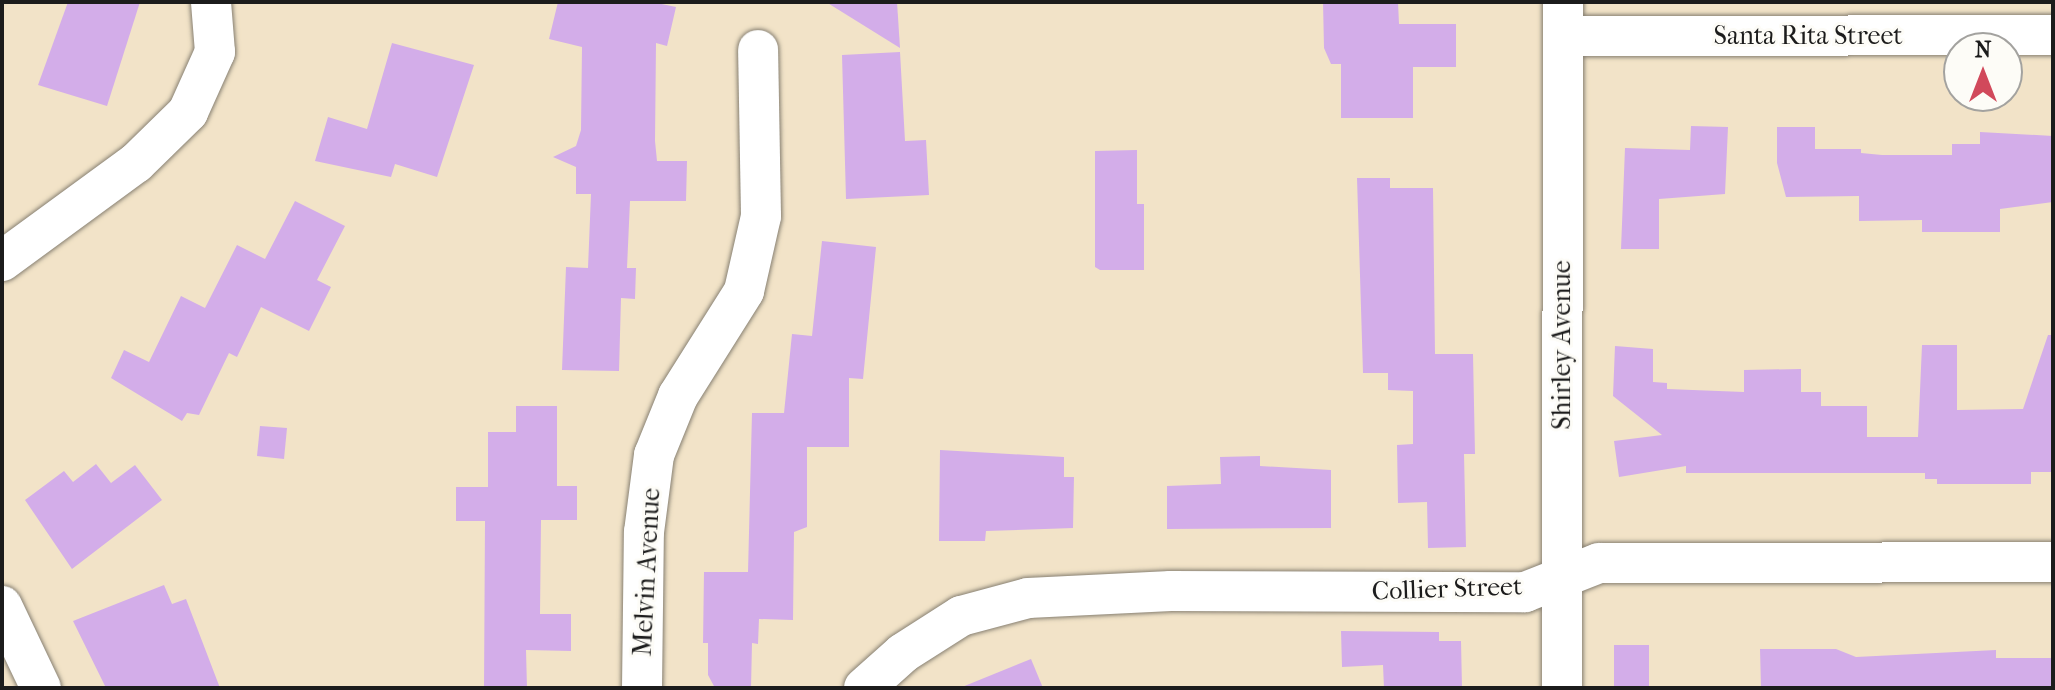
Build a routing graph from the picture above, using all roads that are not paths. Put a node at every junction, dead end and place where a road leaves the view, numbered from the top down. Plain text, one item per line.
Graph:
1 (211, 2) edge
2 (1563, 19) edge
3 (2053, 35) edge
4 (758, 50) dead end
5 (2, 261) edge
6 (2053, 562) edge
7 (1562, 574) junction
8 (2, 606) edge
9 (41, 688) edge
10 (642, 688) edge
11 (864, 688) edge
12 (1562, 688) edge

1 - 5 street
2 - 3 street, Santa Rita Street
2 - 7 street, Shirley Avenue
4 - 10 street, Melvin Avenue
6 - 7 street, Collier Street
7 - 11 street, Collier Street
7 - 12 street, Shirley Avenue
8 - 9 street

